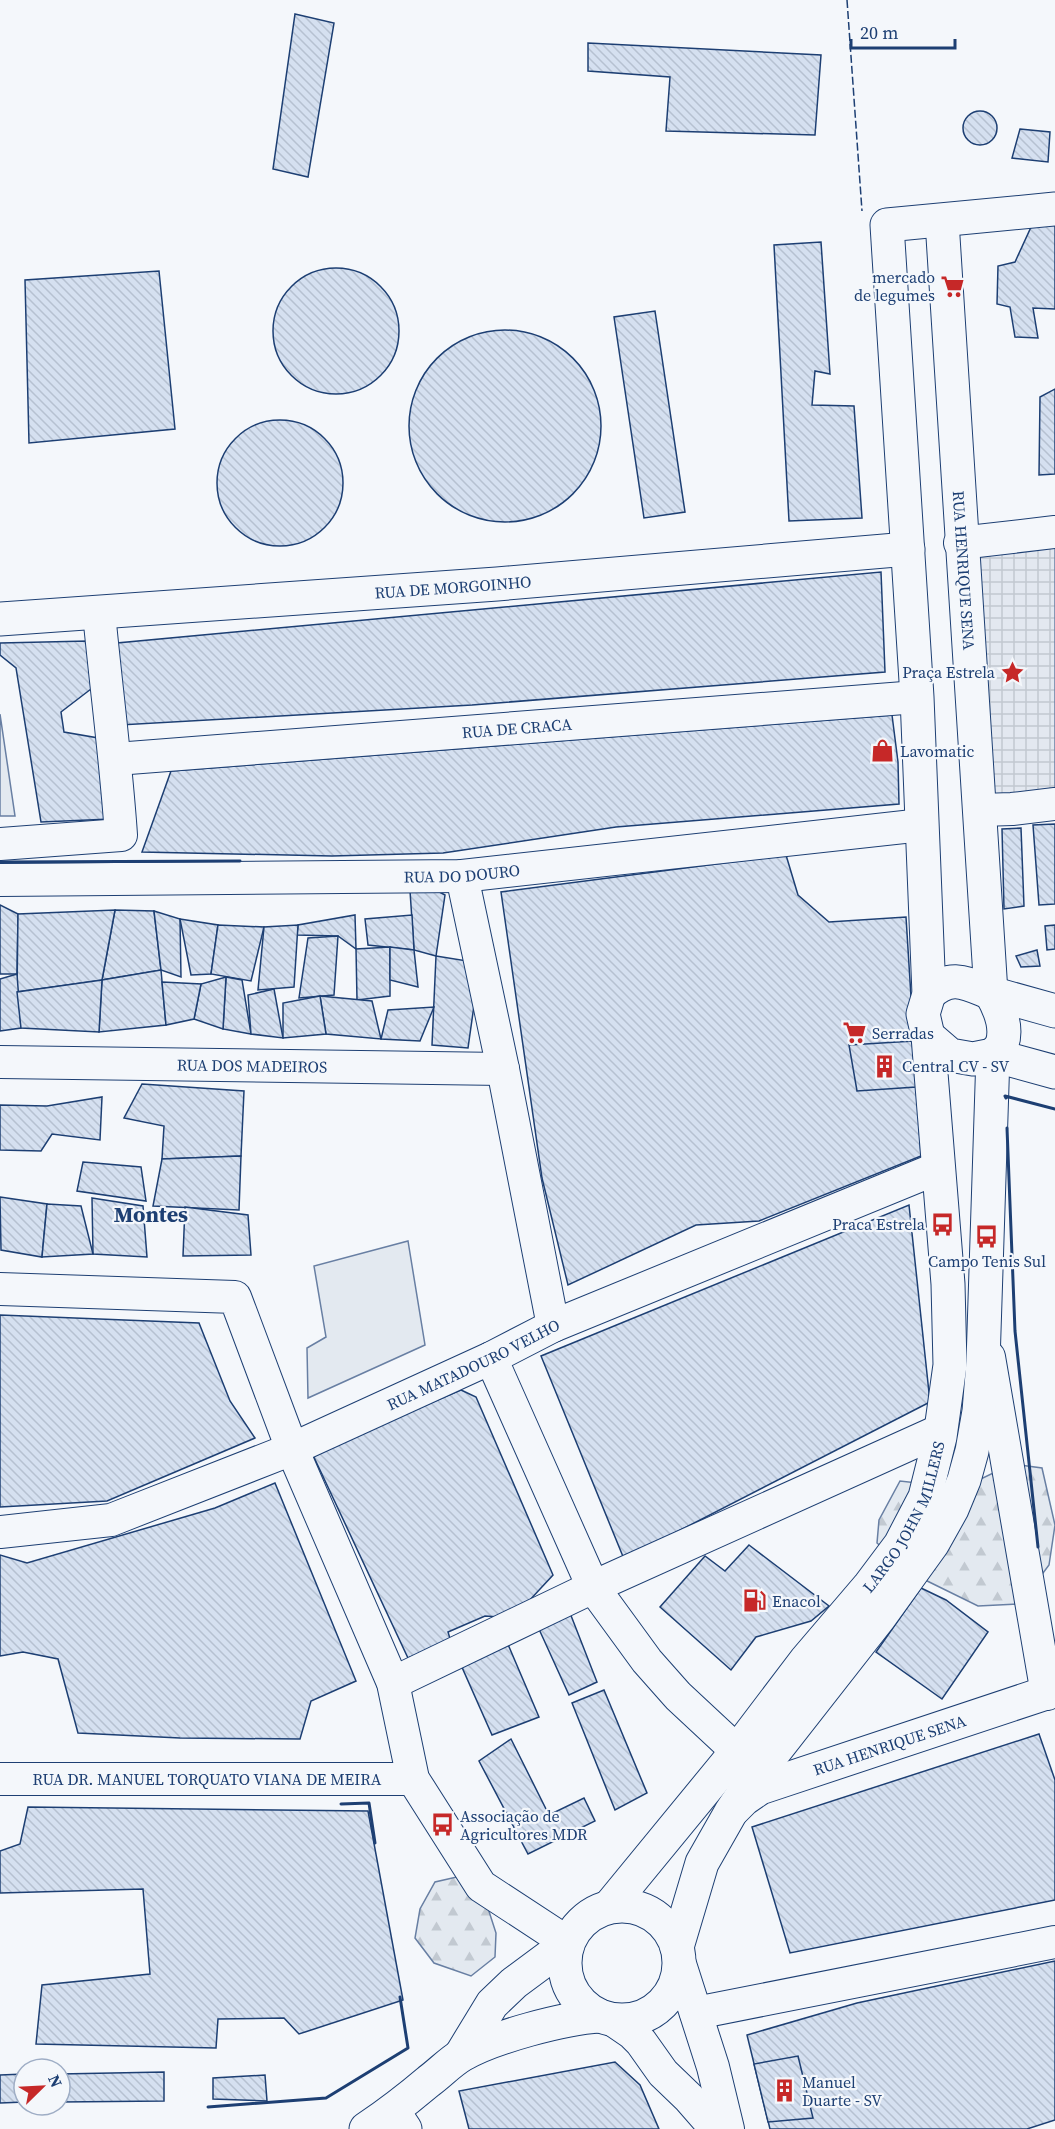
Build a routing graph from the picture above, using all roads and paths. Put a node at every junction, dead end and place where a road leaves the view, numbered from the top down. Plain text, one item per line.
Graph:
1 (1055, 210) edge
2 (942, 221) junction
3 (1055, 532) edge
4 (960, 543) junction
5 (908, 549) junction
6 (99, 613) junction
7 (0, 619) edge
8 (917, 697) junction
9 (116, 759) junction
10 (1055, 804) edge
11 (981, 810) junction
12 (922, 825) junction
13 (0, 844) edge
14 (462, 876) junction
15 (0, 880) edge
16 (991, 993) junction
17 (929, 994) junction
18 (1055, 1011) edge
19 (928, 1036) junction
20 (993, 1055) junction
21 (0, 1062) edge
22 (503, 1069) junction
23 (1055, 1072) edge
24 (938, 1168) junction
25 (0, 1289) edge
26 (553, 1326) junction
27 (984, 1330) junction
28 (491, 1358) junction
29 (941, 1430) junction
30 (292, 1449) junction
31 (0, 1532) edge
32 (593, 1587) junction
33 (393, 1683) junction
34 (1051, 1692) edge
35 (737, 1751) junction
36 (0, 1779) edge
37 (413, 1779) junction
38 (731, 1812) junction
39 (609, 1907) junction
40 (1055, 1942) edge
41 (568, 1943) junction
42 (678, 1954) junction
43 (696, 2013) junction
44 (607, 2018) junction
45 (461, 2055) junction
46 (399, 2120) edge
47 (366, 2129) edge
48 (716, 2129) edge
49 (728, 2129) edge

1 - 2 main road
2 - 4 main road, RUA HENRIQUE SENA
2 - 5 main road
3 - 4 street
4 - 11 main road, RUA HENRIQUE SENA
5 - 6 main road, RUA DE MORGOINHO
5 - 8 main road
6 - 7 main road, RUA DE MORGOINHO
6 - 9 street
8 - 9 street, RUA DE CRACA
8 - 12 main road
9 - 13 street
10 - 11 street
11 - 16 main road, RUA HENRIQUE SENA
12 - 14 street, RUA DO DOURO
12 - 17 main road
14 - 15 street, RUA DO DOURO
14 - 22 street
16 - 17 main road
16 - 18 main road
16 - 20 main road, RUA HENRIQUE SENA
17 - 19 main road
19 - 20 main road
19 - 24 main road, LARGO JOHN MILLERS
20 - 23 main road
20 - 27 main road, LARGO JOHN MILLERS
21 - 22 street, RUA DOS MADEIROS
22 - 26 street
24 - 26 street, RUA MATADOURO VELHO
24 - 29 main road, LARGO JOHN MILLERS
25 - 30 street
26 - 28 street, RUA MATADOURO VELHO
27 - 34 street
27 - 38 main road, LARGO JOHN MILLERS
28 - 30 street, RUA MATADOURO VELHO
28 - 32 street
29 - 32 street
29 - 35 main road, LARGO JOHN MILLERS
30 - 31 street, RUA MATADOURO VELHO
30 - 33 street
32 - 33 street
32 - 35 street
33 - 37 street
34 - 38 main road, RUA HENRIQUE SENA
35 - 39 main road, LARGO JOHN MILLERS
36 - 37 street, RUA DR. MANUEL TORQUATO VIANA DE MEIRA
37 - 41 street
38 - 42 main road, LARGO JOHN MILLERS
39 - 41 main road
39 - 42 main road
40 - 43 street
41 - 44 main road
41 - 45 main road
42 - 43 street
42 - 44 main road
43 - 49 street
44 - 45 main road
44 - 48 street
45 - 46 main road
46 - 47 main road

